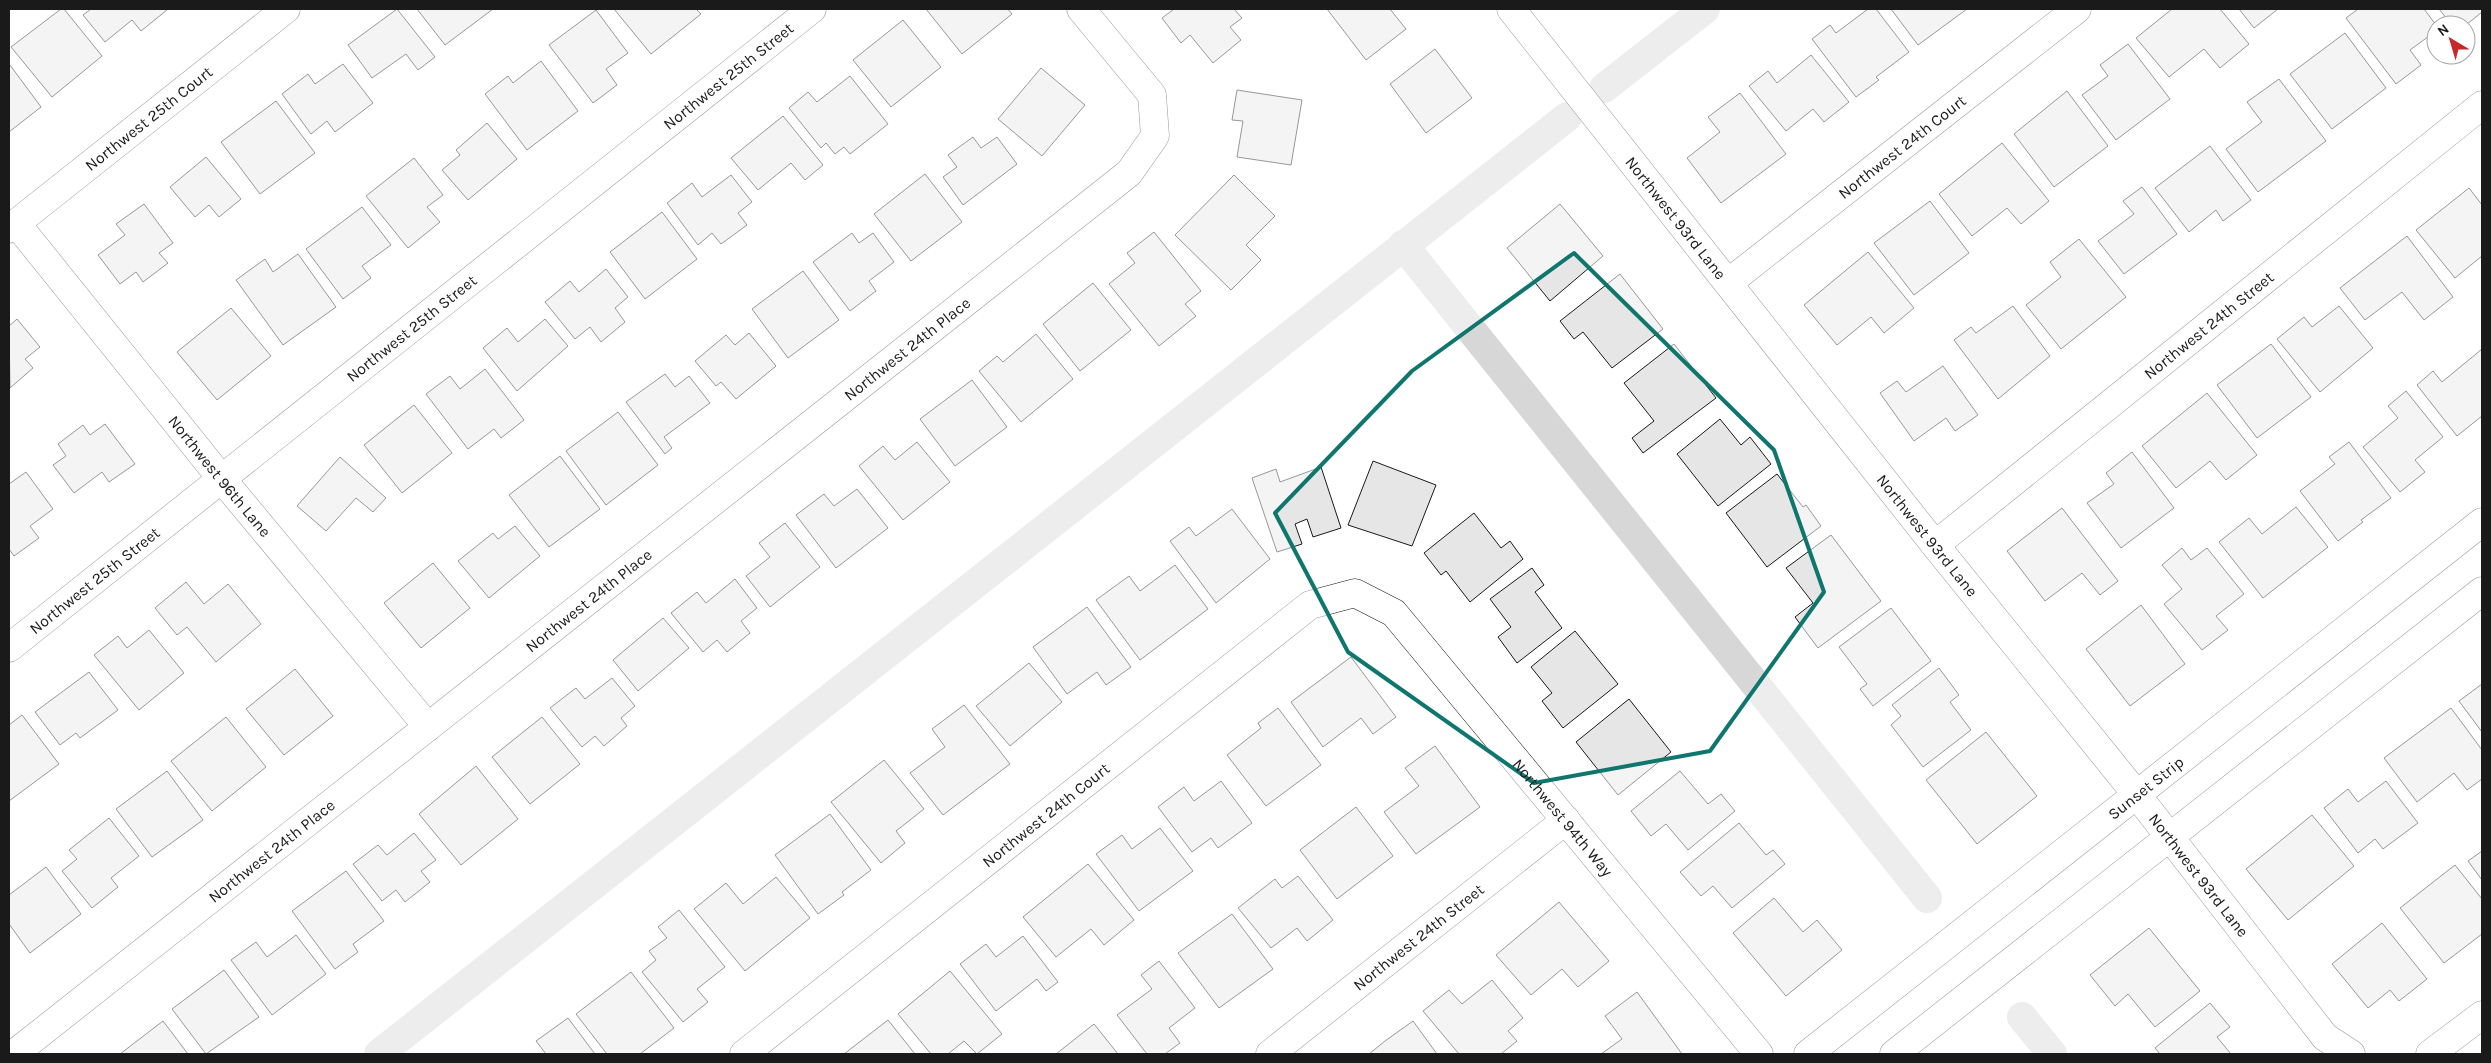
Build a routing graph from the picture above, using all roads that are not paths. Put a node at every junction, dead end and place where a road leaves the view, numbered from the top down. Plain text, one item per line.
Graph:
1 (286, 9) edge
2 (812, 9) edge
3 (1081, 9) edge
4 (1512, 9) edge
5 (2077, 9) edge
6 (2482, 105) edge
7 (12, 226) edge
8 (1728, 284) junction
9 (221, 478) junction
10 (2482, 522) edge
11 (1935, 545) junction
12 (2482, 591) edge
13 (1355, 593) joint
14 (9, 648) edge
15 (428, 727) junction
16 (2137, 795) junction
17 (1566, 820) junction
18 (2170, 837) junction
19 (2482, 1015) edge
20 (14, 1054) edge
21 (744, 1054) edge
22 (1270, 1054) edge
23 (1759, 1054) edge
24 (1808, 1054) edge
25 (1894, 1054) edge
26 (2351, 1054) edge
27 (2430, 1054) edge

1 - 7 street, Northwest 25th Court
2 - 9 street, Northwest 25th Street
3 - 15 street, Northwest 24th Place
4 - 8 street, Northwest 93rd Lane
5 - 8 street, Northwest 24th Court
6 - 11 street, Northwest 24th Street
7 - 9 street, Northwest 96th Lane
8 - 11 street, Northwest 93rd Lane
9 - 14 street, Northwest 25th Street
9 - 15 street, Northwest 96th Lane
10 - 16 street, Sunset Strip
11 - 16 street, Northwest 93rd Lane
12 - 18 street
13 - 17 street, Northwest 94th Way
13 - 21 street, Northwest 24th Court
15 - 20 street, Northwest 24th Place
16 - 18 street, Northwest 93rd Lane
16 - 24 street, Sunset Strip
17 - 22 street, Northwest 24th Street
17 - 23 street, Northwest 94th Way
18 - 25 street
18 - 26 street, Northwest 93rd Lane
19 - 27 street

